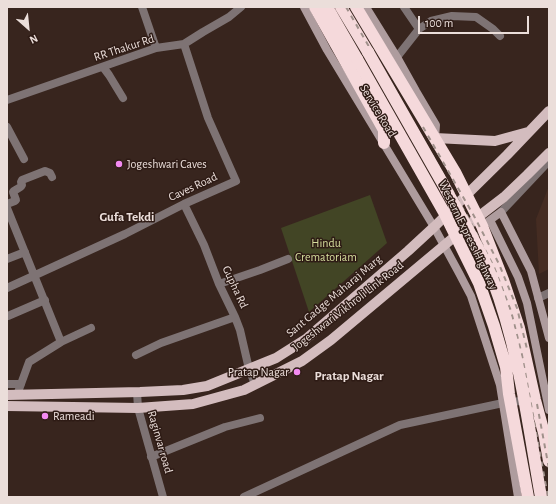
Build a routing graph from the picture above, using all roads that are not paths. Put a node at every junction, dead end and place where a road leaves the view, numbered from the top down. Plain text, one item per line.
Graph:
1 (142, 7) edge
2 (241, 7) edge
3 (304, 7) edge
4 (315, 7) edge
5 (327, 7) edge
6 (341, 7) edge
7 (356, 7) edge
8 (366, 7) edge
9 (404, 7) edge
10 (419, 29) junction
11 (500, 36) dead end
12 (184, 44) junction
13 (156, 48) junction
14 (397, 56) junction
15 (103, 67) junction
16 (123, 98) dead end
17 (416, 99) junction
18 (7, 100) edge
19 (549, 111) edge
20 (7, 127) edge
21 (528, 132) junction
22 (435, 138) junction
23 (384, 143) junction
24 (549, 153) edge
25 (24, 159) dead end
26 (549, 161) edge
27 (52, 177) dead end
28 (467, 194) junction
29 (7, 204) edge
30 (184, 204) junction
31 (7, 208) edge
32 (501, 212) junction
33 (483, 221) junction
34 (434, 227) junction
35 (445, 245) junction
36 (25, 252) junction
37 (7, 259) edge
38 (288, 259) dead end
39 (35, 276) junction
40 (219, 284) junction
41 (7, 288) edge
42 (549, 293) edge
43 (538, 298) junction
44 (44, 300) junction
45 (8, 316) edge
46 (235, 317) junction
47 (91, 328) dead end
48 (549, 338) edge
49 (62, 342) junction
50 (136, 355) dead end
51 (249, 369) junction
52 (7, 384) edge
53 (22, 384) junction
54 (255, 384) junction
55 (545, 386) junction
56 (136, 392) junction
57 (534, 394) junction
58 (12, 395) edge
59 (503, 403) junction
60 (7, 406) edge
61 (138, 408) junction
62 (549, 410) edge
63 (260, 418) dead end
64 (151, 457) junction
65 (549, 461) edge
66 (163, 497) edge
67 (244, 497) edge
68 (518, 497) edge
69 (528, 497) edge
70 (541, 497) edge

1 - 13 street
2 - 12 street, RR Thakur Rd
3 - 23 street, Service Road
4 - 23 highway
5 - 69 highway, Western Express Highway, bridge
6 - 70 highway, Western Express Highway, bridge
7 - 17 highway
8 - 14 street
9 - 10 street
10 - 11 street
10 - 14 street
12 - 13 street, RR Thakur Rd
12 - 30 street, Caves Road
13 - 15 street, RR Thakur Rd
14 - 17 street
15 - 16 street
15 - 18 street, RR Thakur Rd
17 - 22 highway
19 - 21 main road, Sant Gadge Maharaj Marg
20 - 25 street
21 - 22 main road
21 - 28 main road, Sant Gadge Maharaj Marg
22 - 28 highway
23 - 34 street, Service Road
24 - 33 main road, Jogeshwari Vikhroli Link Road
26 - 32 street
27 - 29 street
28 - 33 highway
28 - 34 main road, Sant Gadge Maharaj Marg
30 - 39 street, Caves Road
30 - 40 street, Gupha Rd
31 - 36 street
32 - 33 street
32 - 43 street
33 - 35 main road, Jogeshwari Vikhroli Link Road
33 - 55 street
33 - 57 highway
34 - 35 street, Service Road
34 - 51 main road, Sant Gadge Maharaj Marg
35 - 54 main road, Jogeshwari Vikhroli Link Road
35 - 59 street, Service Road
36 - 37 street
36 - 39 street
38 - 40 street
39 - 41 street, Caves Road
39 - 44 street
40 - 46 street, Gupha Rd
42 - 43 street
43 - 48 street
44 - 45 street
44 - 49 street
46 - 50 street
46 - 51 street, Gupha Rd
47 - 49 street
49 - 53 street
51 - 54 street, Gupha Rd
51 - 56 main road, Sant Gadge Maharaj Marg
52 - 53 street
53 - 58 street
54 - 61 main road, Jogeshwari Vikhroli Link Road
55 - 57 highway
55 - 62 street
56 - 58 main road, Sant Gadge Maharaj Marg
56 - 61 street, Raginvar road
57 - 59 street
57 - 65 highway
59 - 67 street
59 - 68 street, Service Road
60 - 61 main road, Jogeshwari Vikhroli Link Road
61 - 64 street, Raginvar road
63 - 64 street
64 - 66 street, Raginvar road

